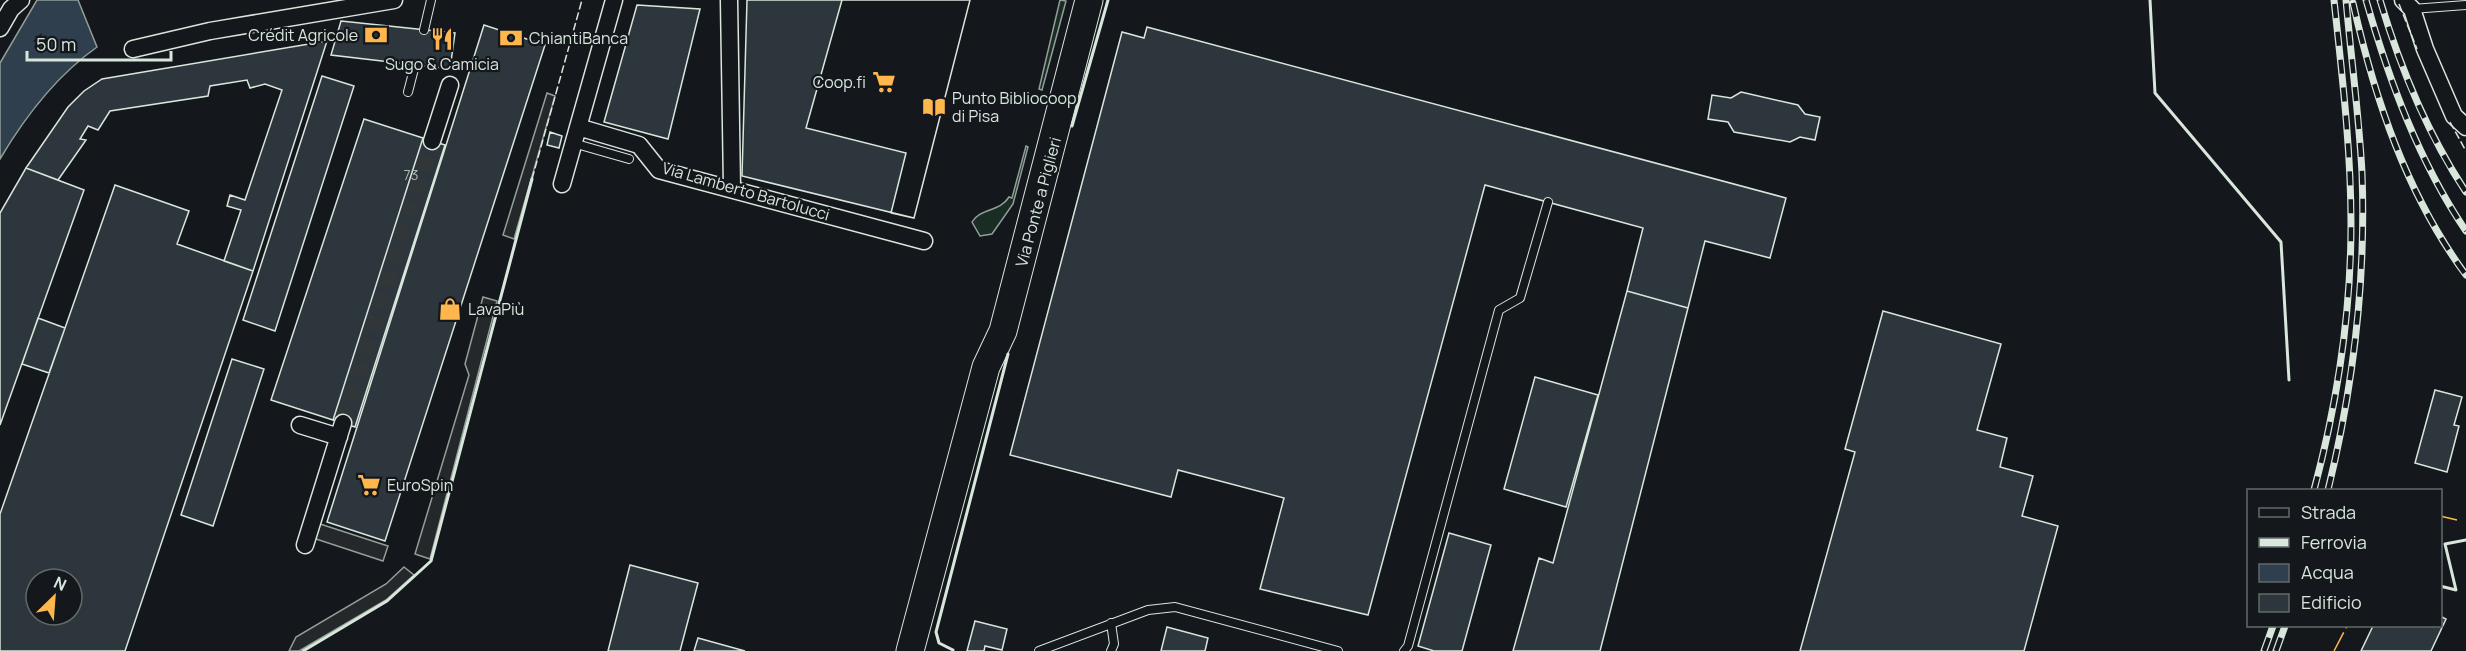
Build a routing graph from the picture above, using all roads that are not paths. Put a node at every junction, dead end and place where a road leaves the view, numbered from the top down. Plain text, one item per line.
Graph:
1 (21, 0) edge
2 (394, 0) edge
3 (431, 0) edge
4 (614, 0) edge
5 (729, 0) edge
6 (1073, 0) edge
7 (1089, 0) edge
8 (2408, 4) edge
9 (2466, 5) edge
10 (0, 28) edge
11 (424, 30) dead end
12 (133, 49) dead end
13 (415, 65) dead end
14 (450, 85) dead end
15 (408, 93) dead end
16 (2466, 127) edge
17 (576, 135) junction
18 (432, 141) tunnel mouth
19 (629, 159) dead end
20 (562, 184) dead end
21 (732, 187) junction
22 (1548, 202) dead end
23 (924, 241) dead end
24 (986, 367) junction
25 (300, 425) dead end
26 (305, 544) dead end
27 (1111, 623) junction
28 (911, 651) edge
29 (1039, 651) edge
30 (1110, 651) edge
31 (1338, 651) edge
32 (1404, 651) edge

1 - 10 street
2 - 12 street
3 - 11 lane
4 - 17 street
5 - 21 street
6 - 24 main road, Via Ponte a Piglieri
7 - 24 main road, Via Ponte a Piglieri
8 - 9 lane
8 - 16 street
13 - 15 lane
14 - 18 street
17 - 19 lane
17 - 20 street
17 - 21 street, Via Lamberto Bartolucci
21 - 23 street, Via Lamberto Bartolucci
22 - 32 lane
24 - 28 main road, Via Ponte a Piglieri
25 - 26 street
27 - 29 lane
27 - 30 lane
27 - 31 lane

